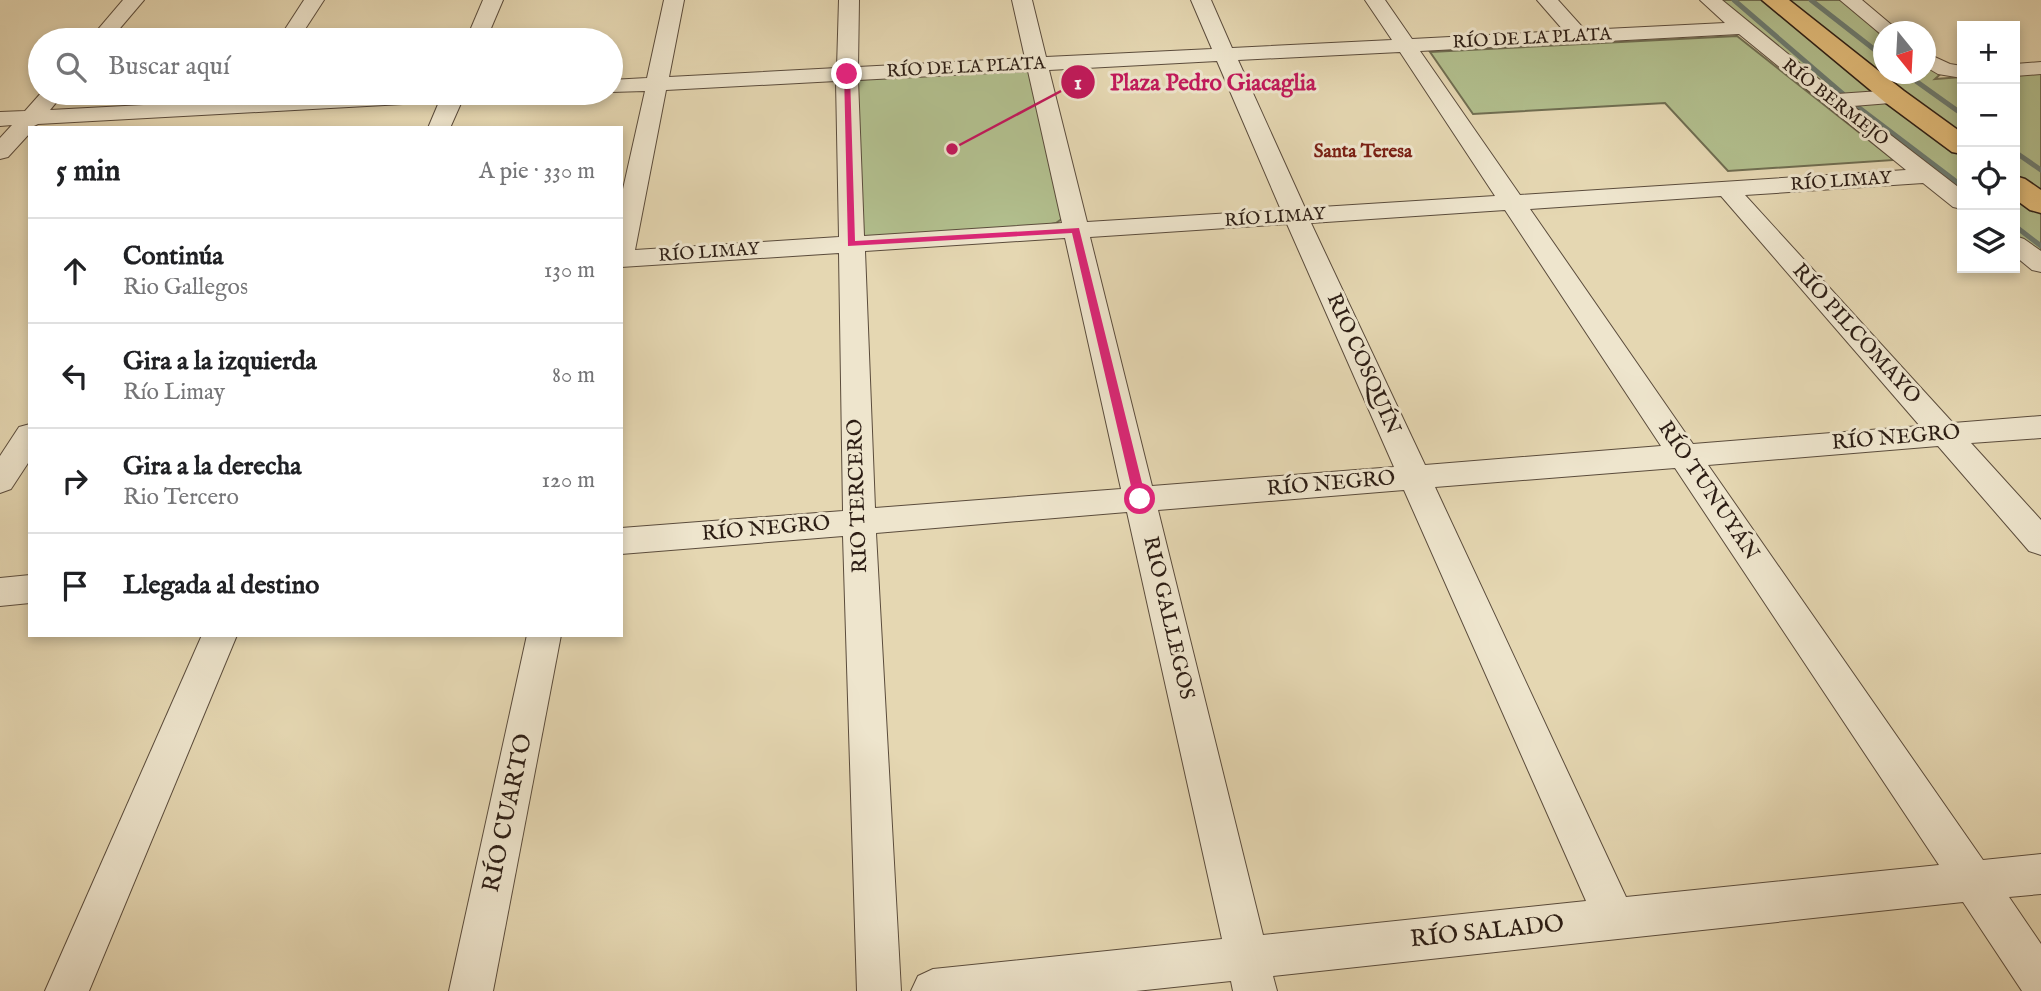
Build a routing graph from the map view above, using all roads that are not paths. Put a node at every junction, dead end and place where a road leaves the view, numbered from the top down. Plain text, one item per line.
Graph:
1 (134, 0) edge
2 (314, 0) edge
3 (494, 0) edge
4 (674, 0) edge
5 (849, 0) edge
6 (1022, 0) edge
7 (1201, 0) edge
8 (1375, 0) edge
9 (1547, 0) edge
10 (1710, 0) edge
11 (1774, 0) edge
12 (1850, 0) edge
13 (1876, 21) edge
14 (110, 28) edge
15 (296, 28) edge
16 (481, 28) edge
17 (1741, 28) junction
18 (1579, 36) junction
19 (1406, 45) junction
20 (1227, 54) junction
21 (1936, 63) edge
22 (1037, 64) junction
23 (2041, 68) edge
24 (2020, 70) edge
25 (1954, 71) edge
26 (847, 74) junction
27 (657, 84) junction
28 (623, 85) edge
29 (1895, 97) junction
30 (1832, 101) junction
31 (42, 105) edge
32 (176, 105) edge
33 (245, 105) edge
34 (448, 105) edge
35 (31, 117) junction
36 (0, 119) edge
37 (232, 126) edge
38 (440, 126) edge
39 (1957, 142) edge
40 (0, 152) edge
41 (1929, 176) junction
42 (1727, 189) junction
43 (2020, 189) edge
44 (1957, 198) edge
45 (1513, 203) junction
46 (2041, 204) edge
47 (1296, 216) junction
48 (1076, 230) junction
49 (851, 244) junction
50 (2020, 248) edge
51 (623, 249) edge
52 (623, 259) edge
53 (2041, 264) edge
54 (2041, 426) edge
55 (1945, 434) junction
56 (28, 438) edge
57 (1684, 455) junction
58 (1414, 477) junction
59 (0, 481) edge
60 (1140, 499) junction
61 (859, 522) junction
62 (623, 541) edge
63 (2041, 542) edge
64 (28, 589) edge
65 (0, 592) edge
66 (219, 637) edge
67 (544, 637) edge
68 (2041, 874) edge
69 (1973, 881) junction
70 (1615, 919) junction
71 (1251, 974) edge
72 (2041, 981) edge
73 (67, 991) edge
74 (471, 991) edge
75 (879, 991) edge
76 (933, 991) edge

1 - 14 street
2 - 15 street
3 - 16 street
4 - 27 street
5 - 26 street, RIO TERCERO
6 - 22 street, RIO GALLEGOS
7 - 20 street, RIO COSQUÍN
8 - 19 street, RÍO TUNUYÁN
9 - 18 street
10 - 17 street, RÍO BERMEJO
11 - 29 highway
12 - 13 street
17 - 18 street, RÍO DE LA PLATA
17 - 30 street, RÍO BERMEJO
18 - 19 street, RÍO DE LA PLATA
19 - 20 street, RÍO DE LA PLATA
19 - 45 street, RÍO TUNUYÁN
20 - 22 street, RÍO DE LA PLATA
20 - 47 street, RIO COSQUÍN
21 - 25 street
22 - 26 street, RÍO DE LA PLATA
22 - 48 street, RIO GALLEGOS
23 - 24 street
26 - 27 street, RÍO DE LA PLATA
26 - 49 street, RIO TERCERO
27 - 28 street, RÍO DE LA PLATA
27 - 51 street
29 - 30 street
29 - 39 highway
30 - 41 street, RÍO BERMEJO
31 - 35 street
32 - 35 street
33 - 37 street
34 - 38 street
35 - 36 street
35 - 40 street
41 - 42 street, RÍO LIMAY
41 - 44 street, RÍO BERMEJO
42 - 45 street, RÍO LIMAY
42 - 55 street, RÍO PILCOMAYO
43 - 46 highway
45 - 47 street, RÍO LIMAY
45 - 57 street, RÍO TUNUYÁN
47 - 48 street, RÍO LIMAY
47 - 58 street, RIO COSQUÍN
48 - 49 street, RÍO LIMAY
48 - 60 street, RIO GALLEGOS
49 - 52 street, RÍO LIMAY
49 - 61 street, RIO TERCERO
50 - 53 street
54 - 55 street, RÍO NEGRO
55 - 57 street, RÍO NEGRO
55 - 63 street, RÍO PILCOMAYO
56 - 59 street
57 - 58 street, RÍO NEGRO
57 - 69 street, RÍO TUNUYÁN
58 - 60 street, RÍO NEGRO
58 - 70 street, RIO COSQUÍN
60 - 61 street, RÍO NEGRO
60 - 71 street, RIO GALLEGOS
61 - 62 street, RÍO NEGRO
61 - 75 street, RIO TERCERO
64 - 65 street
66 - 73 street
67 - 74 street, RÍO CUARTO
68 - 69 street, RÍO SALADO
69 - 70 street, RÍO SALADO
69 - 72 street, RÍO TUNUYÁN
70 - 71 street, RÍO SALADO
71 - 76 street, RÍO SALADO

